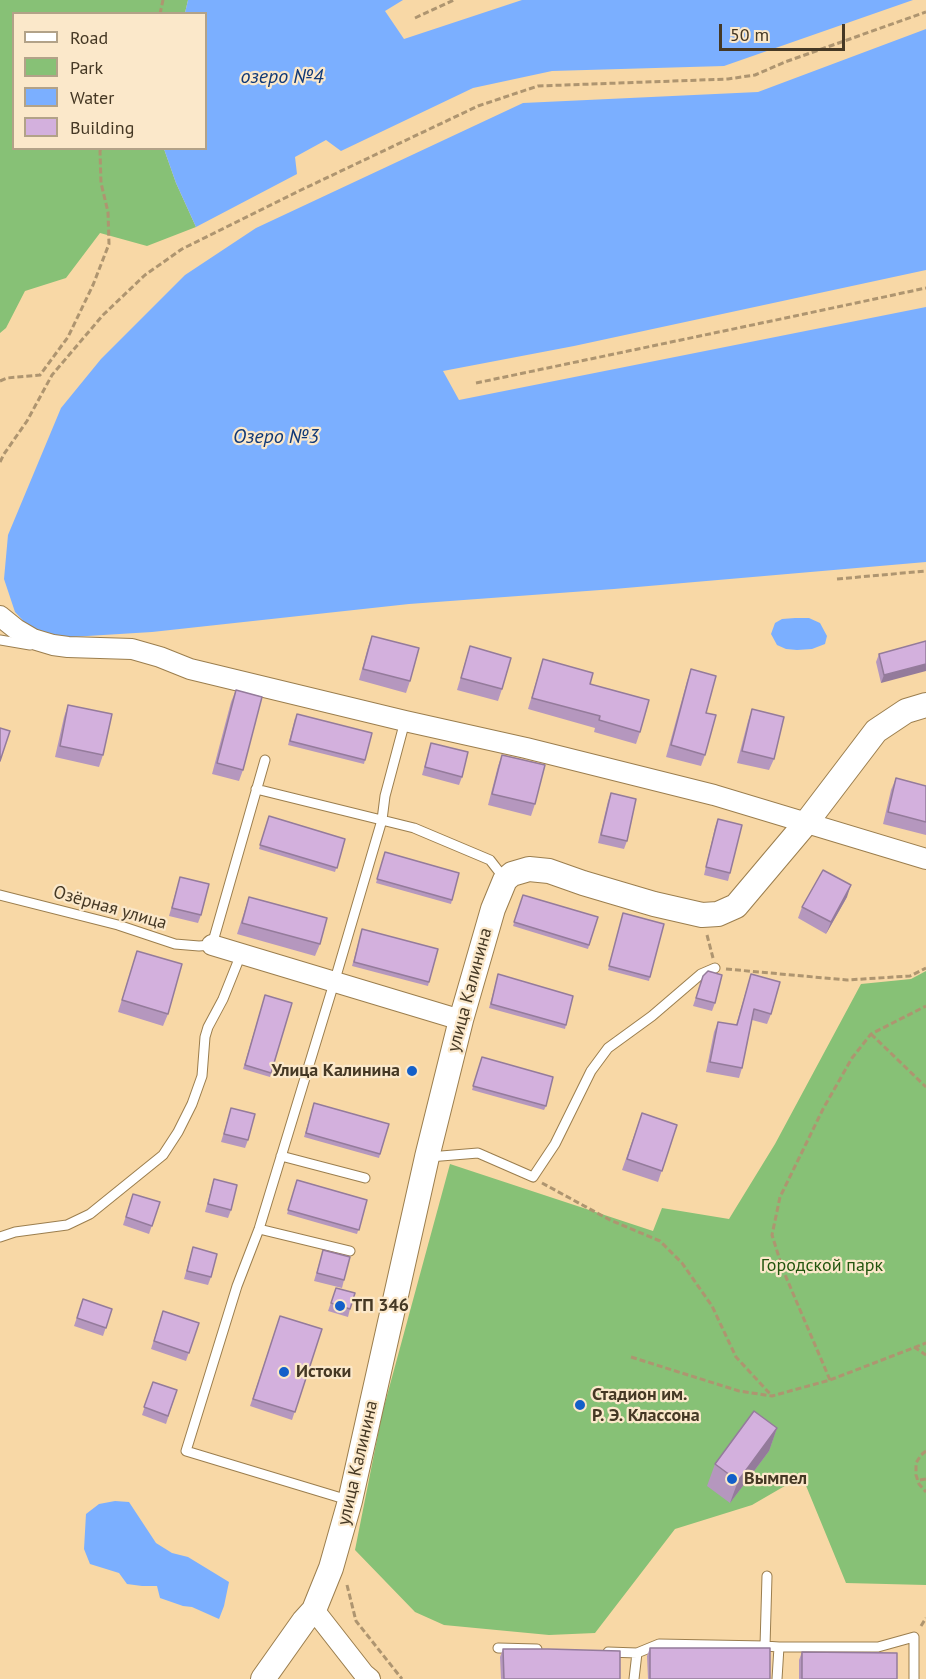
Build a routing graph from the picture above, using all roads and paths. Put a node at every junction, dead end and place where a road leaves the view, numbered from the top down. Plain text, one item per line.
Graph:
1 (454, 0) edge
2 (926, 12) edge
3 (416, 18) dead end
4 (101, 150) edge
5 (926, 288) edge
6 (0, 381) edge
7 (476, 383) dead end
8 (0, 462) edge
9 (926, 571) edge
10 (837, 579) dead end
11 (0, 616) edge
12 (0, 640) edge
13 (53, 645) junction
14 (926, 705) edge
15 (405, 721) junction
16 (265, 760) dead end
17 (256, 789) junction
18 (382, 820) junction
19 (806, 823) junction
20 (926, 859) edge
21 (505, 880) junction
22 (0, 895) edge
23 (702, 915) junction
24 (212, 945) junction
25 (242, 954) junction
26 (715, 968) junction
27 (926, 968) edge
28 (334, 983) junction
29 (926, 1006) edge
30 (461, 1020) junction
31 (871, 1034) junction
32 (926, 1087) edge
33 (281, 1156) junction
34 (427, 1157) junction
35 (533, 1177) junction
36 (365, 1178) dead end
37 (259, 1229) junction
38 (0, 1238) edge
39 (350, 1251) dead end
40 (926, 1343) edge
41 (914, 1347) junction
42 (926, 1354) edge
43 (631, 1357) dead end
44 (830, 1380) junction
45 (772, 1396) junction
46 (926, 1451) edge
47 (926, 1479) edge
48 (920, 1480) dead end
49 (926, 1492) edge
50 (350, 1501) junction
51 (767, 1576) dead end
52 (346, 1586) dead end
53 (314, 1610) junction
54 (765, 1646) junction
55 (780, 1647) junction
56 (498, 1648) dead end
57 (544, 1650) edge
58 (602, 1652) edge
59 (637, 1653) junction
60 (263, 1679) edge
61 (370, 1679) edge
62 (402, 1679) edge
63 (634, 1679) edge
64 (777, 1679) edge
65 (914, 1679) edge

1 - 3 path
2 - 8 path
4 - 6 path
5 - 7 path
9 - 10 path
11 - 13 street
12 - 13 lane
13 - 15 street
14 - 19 street
15 - 18 lane
15 - 19 street
16 - 17 lane
17 - 18 lane
17 - 24 lane
18 - 21 lane
18 - 28 lane
19 - 20 street
19 - 23 street
21 - 23 street
21 - 30 street, улица Калинина
22 - 24 lane, Озёрная улица
23 - 26 path
24 - 25 street
25 - 28 street
25 - 38 lane
26 - 27 path
26 - 35 lane
28 - 30 street
28 - 33 lane
29 - 31 path
30 - 34 street, улица Калинина
31 - 32 path
31 - 44 path
33 - 36 lane
33 - 37 lane
34 - 35 lane
34 - 50 street, улица Калинина
35 - 45 path
37 - 39 lane
37 - 50 lane
40 - 41 path
41 - 42 path
41 - 44 path
43 - 45 path
44 - 45 path
46 - 49 path
47 - 48 path
50 - 53 street, улица Калинина
51 - 54 lane
52 - 62 path
53 - 60 street, улица Калинина
53 - 61 street
54 - 55 lane
54 - 59 lane
55 - 64 lane
55 - 65 lane
56 - 57 lane
58 - 59 lane
59 - 63 lane

